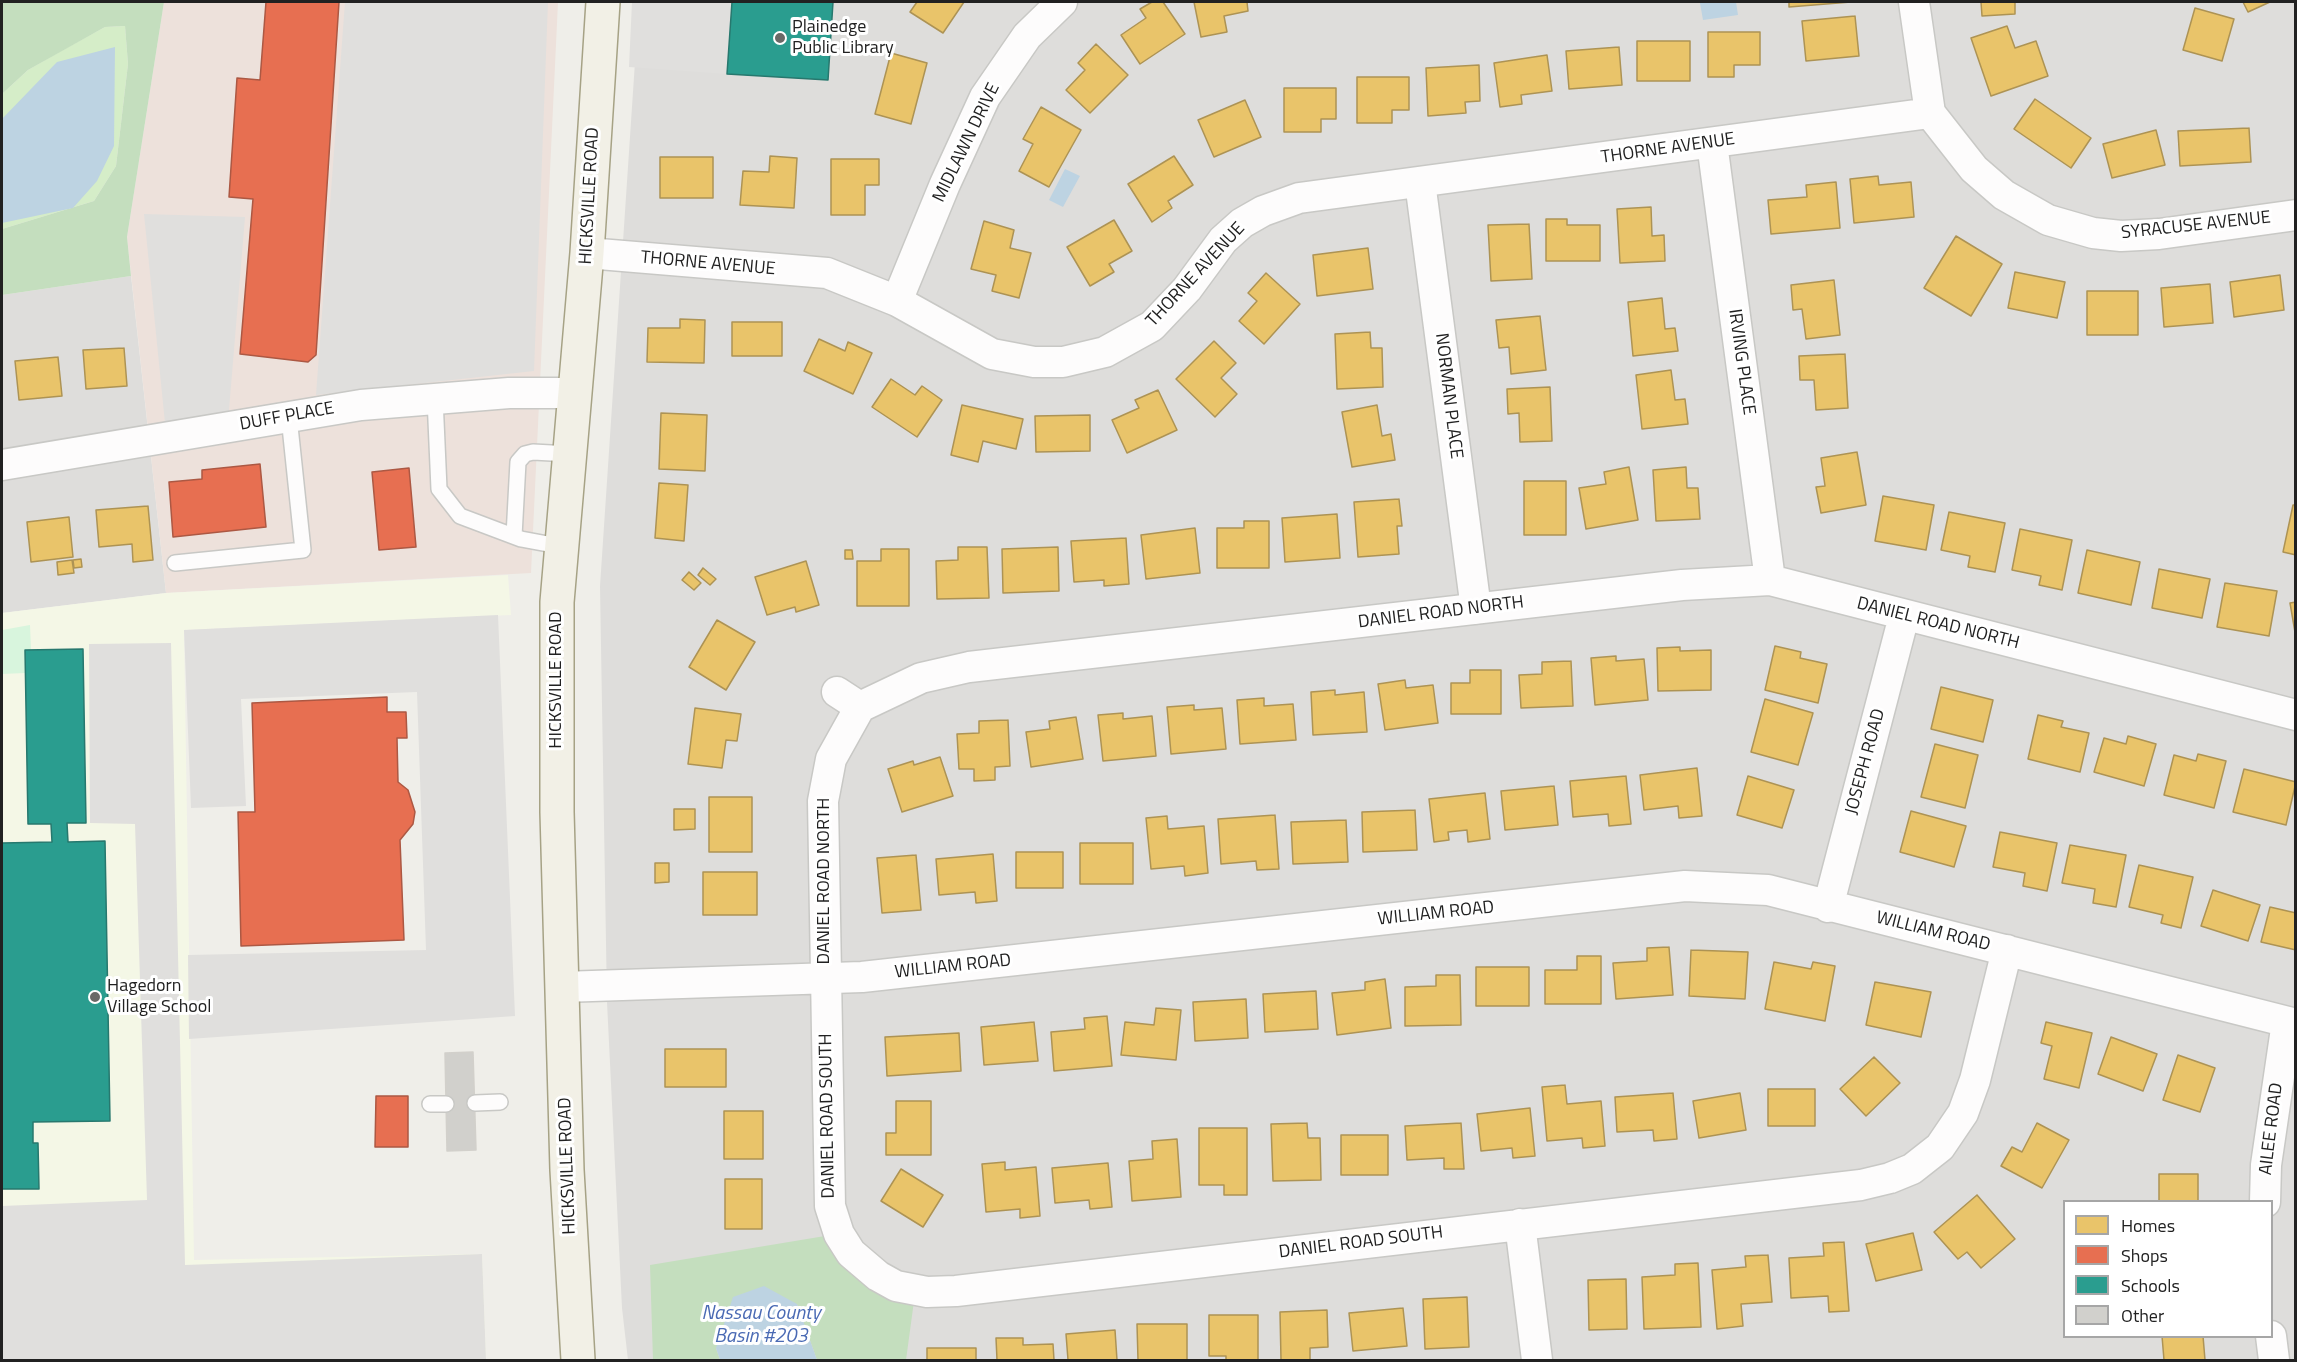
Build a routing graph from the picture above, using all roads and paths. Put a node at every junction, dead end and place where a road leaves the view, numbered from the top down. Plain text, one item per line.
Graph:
1 (603, 2) edge
2 (1062, 2) edge
3 (1914, 2) edge
4 (1930, 113) junction
5 (1712, 143) junction
6 (1420, 182) junction
7 (2295, 215) edge
8 (587, 253) junction
9 (897, 301) junction
10 (576, 384) junction
11 (435, 398) junction
12 (289, 417) junction
13 (570, 454) junction
14 (2, 465) edge
15 (514, 536) junction
16 (564, 547) junction
17 (175, 563) dead end
18 (1770, 580) junction
19 (1476, 609) junction
20 (1904, 616) junction
21 (2295, 715) edge
22 (1828, 907) junction
23 (2007, 950) junction
24 (826, 980) junction
25 (562, 987) junction
26 (2291, 1023) edge
27 (500, 1102) dead end
28 (475, 1103) dead end
29 (2265, 1200) edge
30 (1520, 1224) junction
31 (2271, 1338) edge
32 (578, 1360) edge
33 (1537, 1360) edge
34 (2274, 1360) edge

1 - 8 main road, HICKSVILLE ROAD
2 - 9 street, MIDLAWN DRIVE
3 - 4 street, SYRACUSE AVENUE
4 - 5 street, THORNE AVENUE
4 - 7 street, SYRACUSE AVENUE
5 - 6 street, THORNE AVENUE
5 - 18 street, IRVING PLACE
6 - 9 street, THORNE AVENUE
6 - 19 street, NORMAN PLACE
8 - 9 street, THORNE AVENUE
8 - 10 main road, HICKSVILLE ROAD
10 - 11 street, DUFF PLACE
10 - 13 main road, HICKSVILLE ROAD
11 - 12 street, DUFF PLACE
11 - 15 lane
12 - 14 street, DUFF PLACE
12 - 17 lane
13 - 15 lane
13 - 16 main road, HICKSVILLE ROAD
15 - 16 lane
16 - 25 main road, HICKSVILLE ROAD
18 - 19 street, DANIEL ROAD NORTH
18 - 20 street, DANIEL ROAD NORTH
19 - 24 street, DANIEL ROAD NORTH
20 - 21 street, DANIEL ROAD NORTH
20 - 22 street, JOSEPH ROAD
22 - 23 street, WILLIAM ROAD
22 - 24 street, WILLIAM ROAD
23 - 26 street, WILLIAM ROAD
23 - 30 street, DANIEL ROAD SOUTH
24 - 25 street, WILLIAM ROAD
24 - 30 street, DANIEL ROAD SOUTH
25 - 32 main road, HICKSVILLE ROAD
26 - 29 street, AILEE ROAD
27 - 28 lane
30 - 33 street
31 - 34 street

